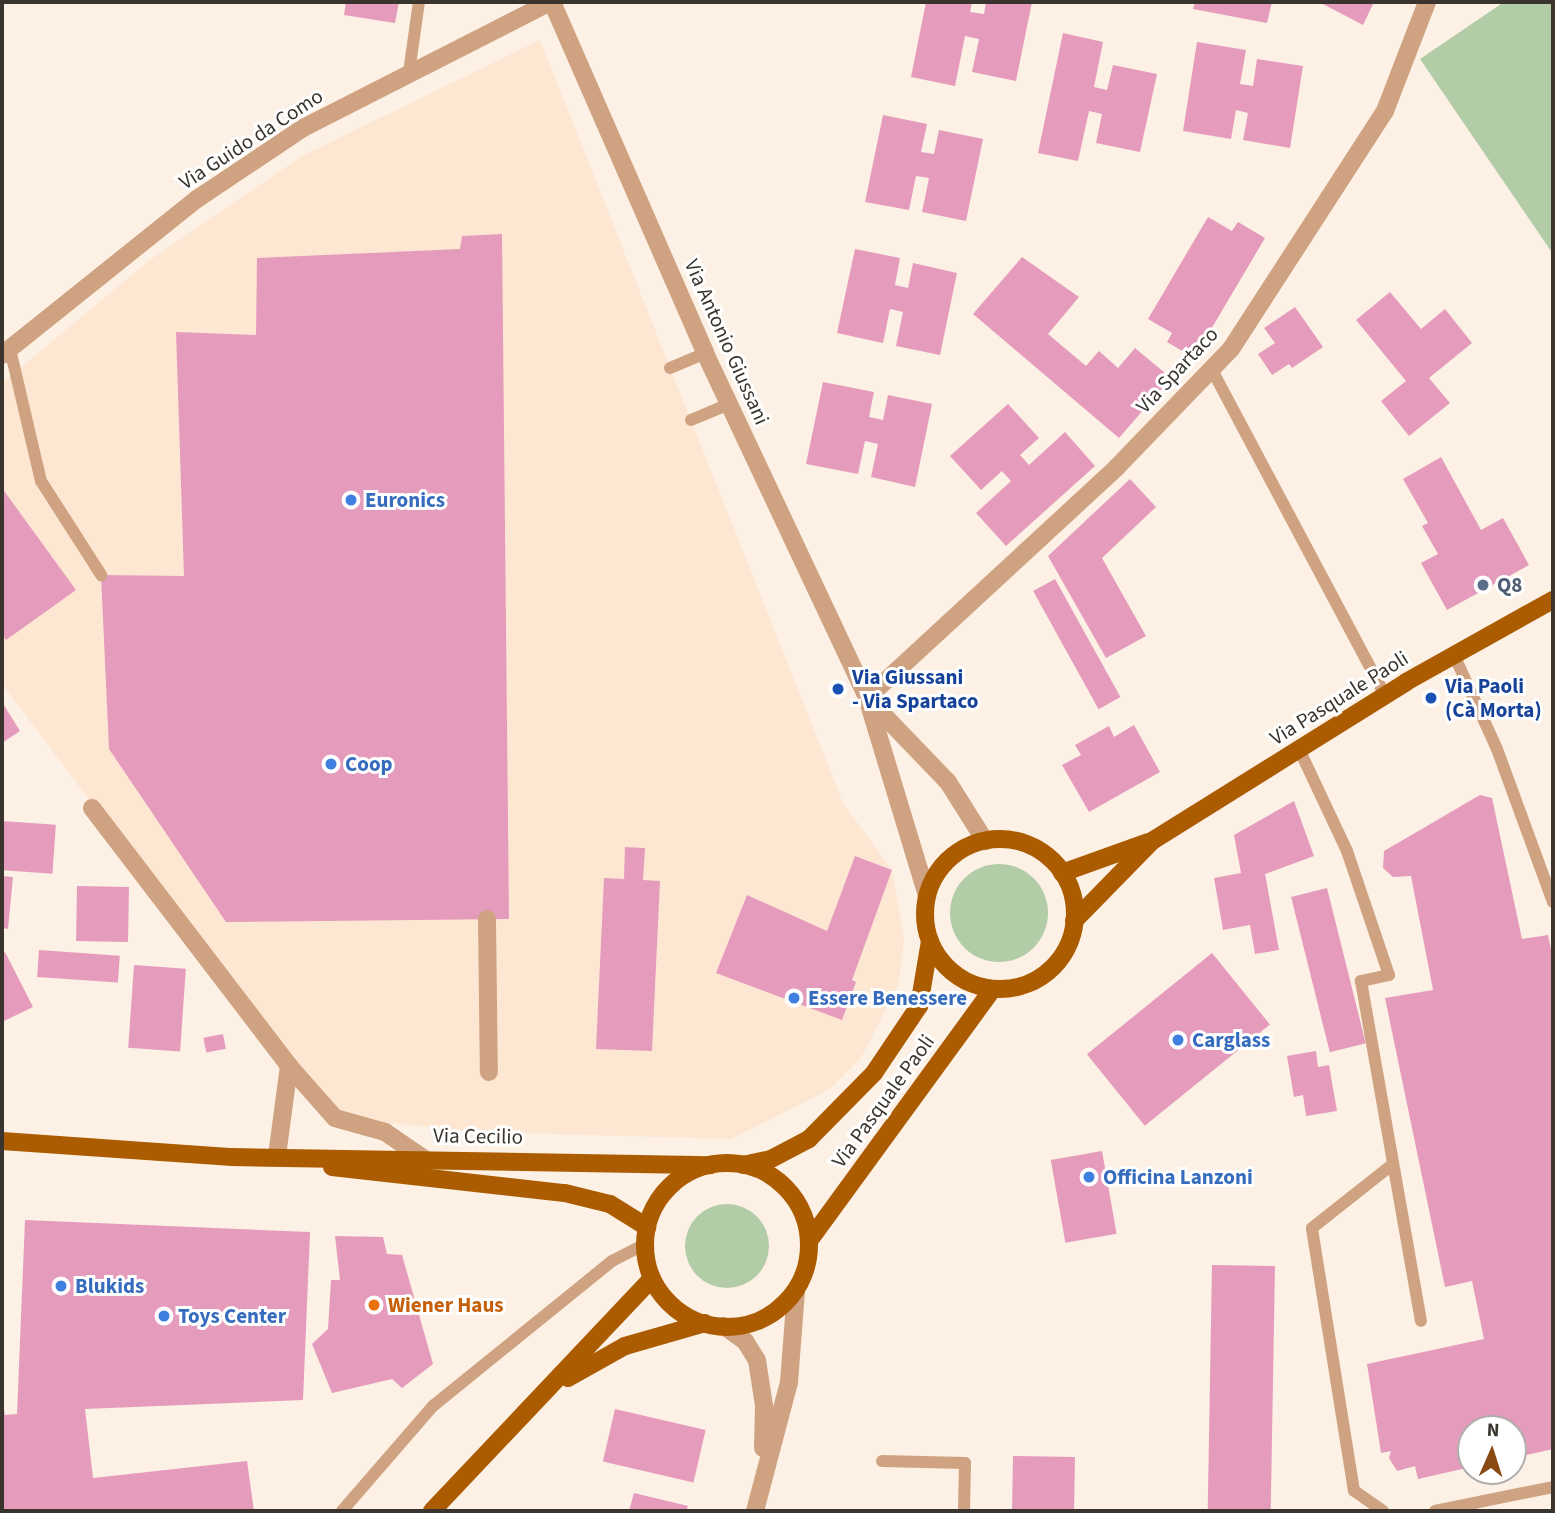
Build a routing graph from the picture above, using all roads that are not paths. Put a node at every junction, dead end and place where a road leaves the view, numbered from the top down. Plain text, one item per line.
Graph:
1 (419, 2) edge
2 (551, 2) edge
3 (1427, 2) edge
4 (409, 72) junction
5 (6, 352) edge
6 (705, 354) junction
7 (670, 368) dead end
8 (1211, 368) junction
9 (729, 404) junction
10 (691, 420) dead end
11 (102, 575) dead end
12 (1553, 600) edge
13 (1454, 655) junction
14 (1385, 695) junction
15 (867, 698) junction
16 (1299, 749) junction
17 (92, 808) dead end
18 (985, 841) junction
19 (1152, 841) junction
20 (1062, 873) junction
21 (927, 896) junction
22 (1553, 902) edge
23 (487, 919) dead end
24 (1074, 921) junction
25 (930, 940) junction
26 (993, 989) junction
27 (289, 1066) junction
28 (489, 1072) dead end
29 (2, 1141) edge
30 (277, 1156) junction
31 (245, 1158) junction
32 (423, 1158) junction
33 (1393, 1164) junction
34 (710, 1165) junction
35 (743, 1165) junction
36 (646, 1235) junction
37 (809, 1241) junction
38 (652, 1278) junction
39 (796, 1290) junction
40 (1421, 1321) dead end
41 (705, 1323) junction
42 (724, 1326) junction
43 (553, 1387) junction
44 (882, 1461) dead end
45 (763, 1469) junction
46 (1553, 1487) edge
47 (342, 1511) edge
48 (432, 1511) edge
49 (755, 1511) edge
50 (964, 1511) edge
51 (1383, 1511) edge
52 (1435, 1511) edge

1 - 4 lane
2 - 4 street, Via Guido da Como
2 - 6 street, Via Antonio Giussani
3 - 8 street, Via Spartaco
4 - 5 street, Via Guido da Como
5 - 11 lane
6 - 7 lane
6 - 9 street, Via Antonio Giussani
8 - 14 lane
8 - 15 street, Via Spartaco
9 - 10 lane
9 - 15 street, Via Antonio Giussani
12 - 13 main road, Via Pasquale Paoli
13 - 14 main road, Via Pasquale Paoli
13 - 22 lane
14 - 16 main road, Via Pasquale Paoli
15 - 18 street, Via Antonio Giussani
15 - 21 street, Via Antonio Giussani
16 - 19 main road, Via Pasquale Paoli
16 - 33 lane
17 - 27 street
18 - 20 main road
18 - 21 main road
19 - 20 main road, Via Pasquale Paoli
19 - 24 main road, Via Pasquale Paoli
20 - 24 main road
21 - 25 main road
23 - 28 street
24 - 26 main road
25 - 26 main road
25 - 35 main road, Via Pasquale Paoli
26 - 37 main road, Via Pasquale Paoli
27 - 30 street
27 - 32 street
29 - 31 main road, Via Cecilio
30 - 31 main road, Via Cecilio
30 - 32 main road, Via Cecilio
31 - 36 main road, Via Cecilio
32 - 34 main road, Via Cecilio
33 - 40 lane
33 - 51 lane
34 - 35 main road
34 - 36 main road
35 - 37 main road
36 - 38 main road
36 - 47 lane
37 - 39 main road
38 - 41 main road
38 - 43 main road
39 - 42 main road
39 - 45 street
41 - 42 main road
41 - 43 main road
42 - 45 street
43 - 48 main road
44 - 50 lane
45 - 49 street
46 - 52 lane

